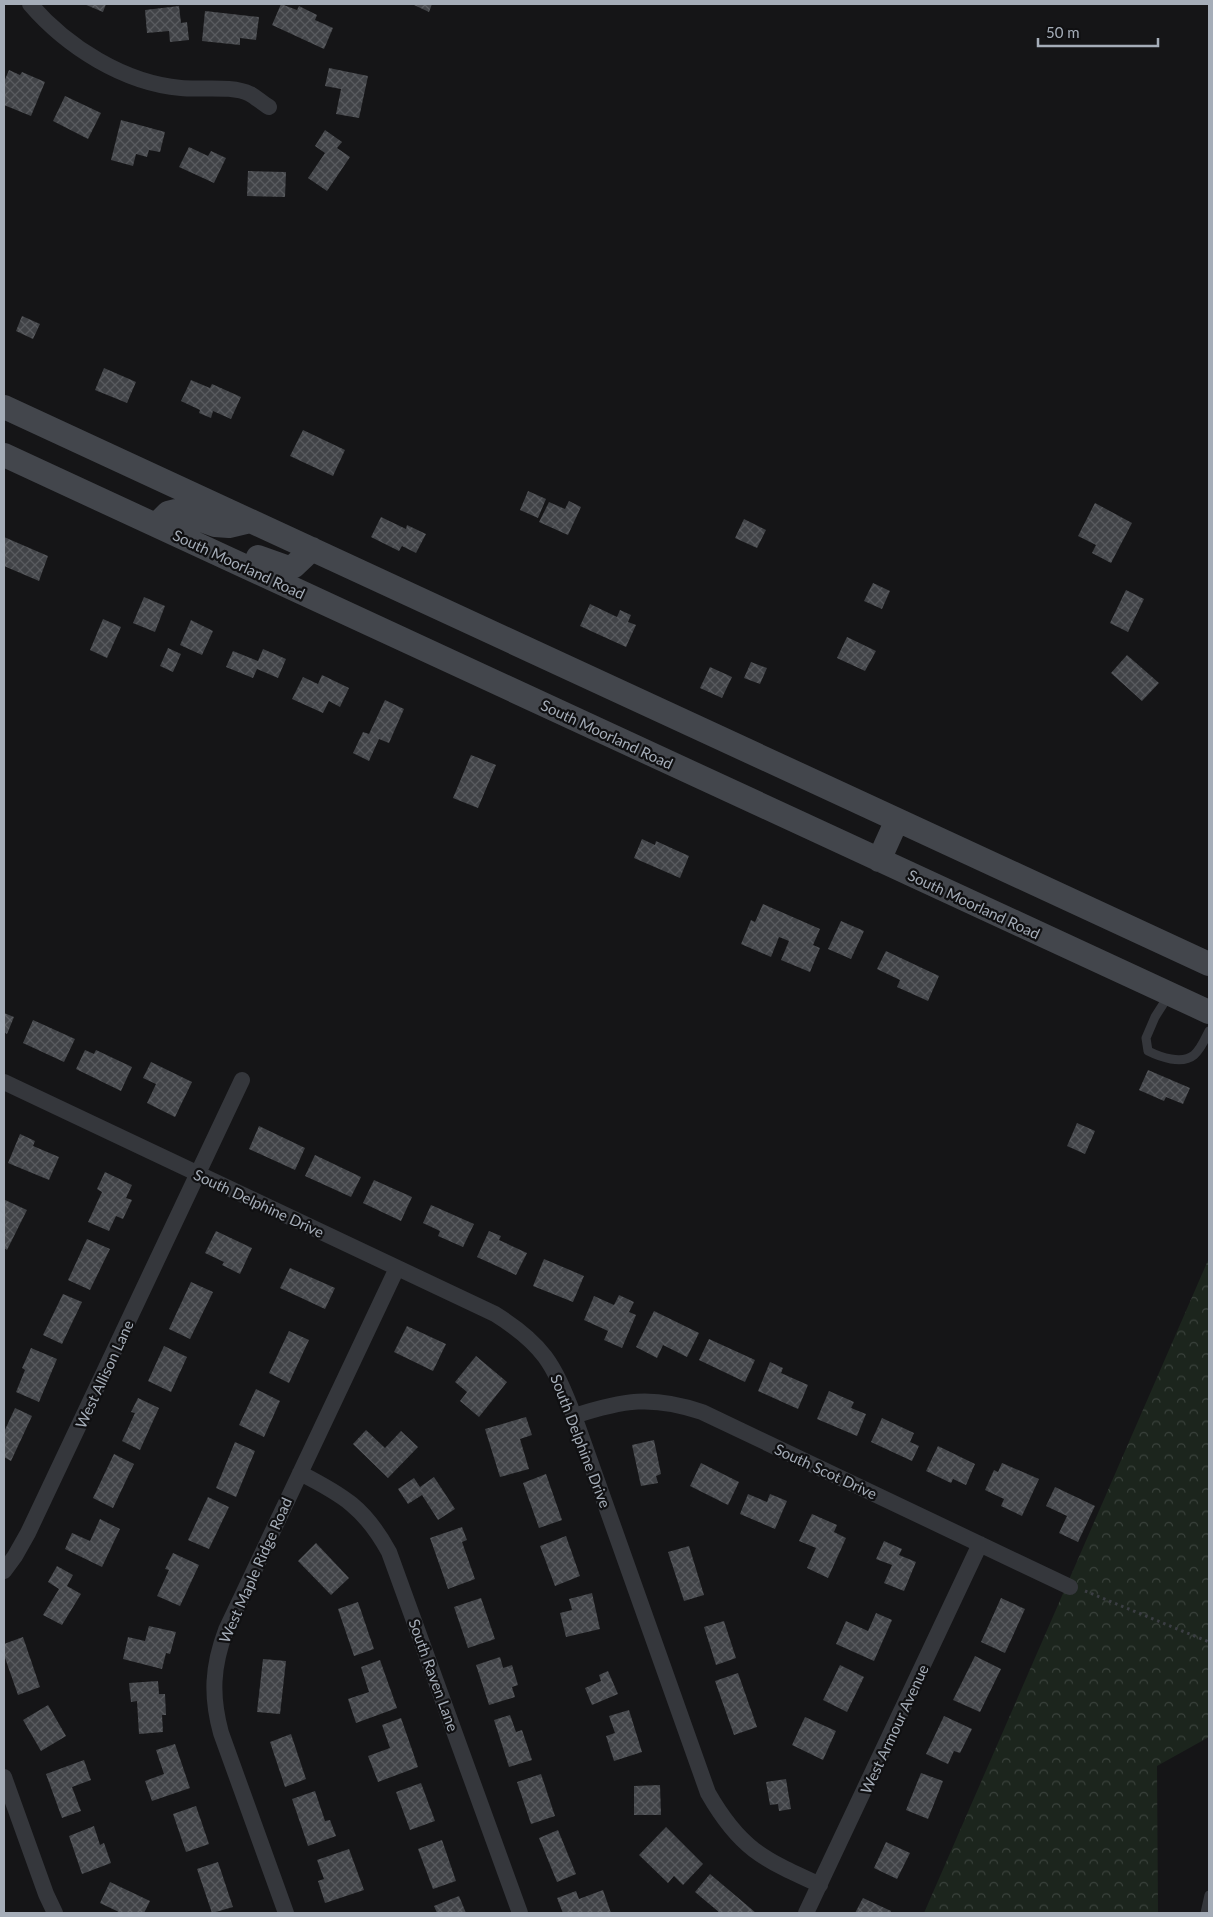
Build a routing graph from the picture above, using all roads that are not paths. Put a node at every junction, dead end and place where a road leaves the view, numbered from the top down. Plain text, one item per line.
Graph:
1 (30, 4) edge
2 (268, 107) dead end
3 (4, 407) edge
4 (4, 455) edge
5 (250, 521) junction
6 (156, 525) junction
7 (312, 549) junction
8 (214, 552) junction
9 (897, 820) junction
10 (879, 860) junction
11 (1209, 964) edge
12 (1169, 994) junction
13 (1209, 1012) edge
14 (1209, 1031) edge
15 (242, 1080) dead end
16 (4, 1082) edge
17 (198, 1174) junction
18 (397, 1268) junction
19 (574, 1416) junction
20 (300, 1472) junction
21 (980, 1544) junction
22 (4, 1570) edge
23 (1070, 1587) road end
24 (4, 1777) edge
25 (820, 1885) junction
26 (1209, 1894) edge
27 (55, 1913) edge
28 (286, 1913) edge
29 (520, 1913) edge
30 (806, 1913) edge
31 (1205, 1913) edge

1 - 2 street
3 - 5 main road
4 - 6 main road, South Moorland Road
5 - 6 main road
5 - 7 main road
6 - 8 main road, South Moorland Road
7 - 8 main road
7 - 9 main road
8 - 10 main road, South Moorland Road
9 - 10 main road
9 - 11 main road
10 - 12 main road, South Moorland Road
12 - 13 main road, South Moorland Road
12 - 14 lane
15 - 17 street, West Allison Lane
16 - 17 street, South Delphine Drive
17 - 18 street, South Delphine Drive
17 - 22 street, West Allison Lane
18 - 19 street, South Delphine Drive
18 - 20 street, West Maple Ridge Road
19 - 21 street, South Scot Drive
19 - 25 street, South Delphine Drive
20 - 28 street, West Maple Ridge Road
20 - 29 street, South Raven Lane
21 - 23 street, South Scot Drive
21 - 25 street, West Armour Avenue
24 - 27 street
25 - 30 street, West Armour Avenue
26 - 31 lane

